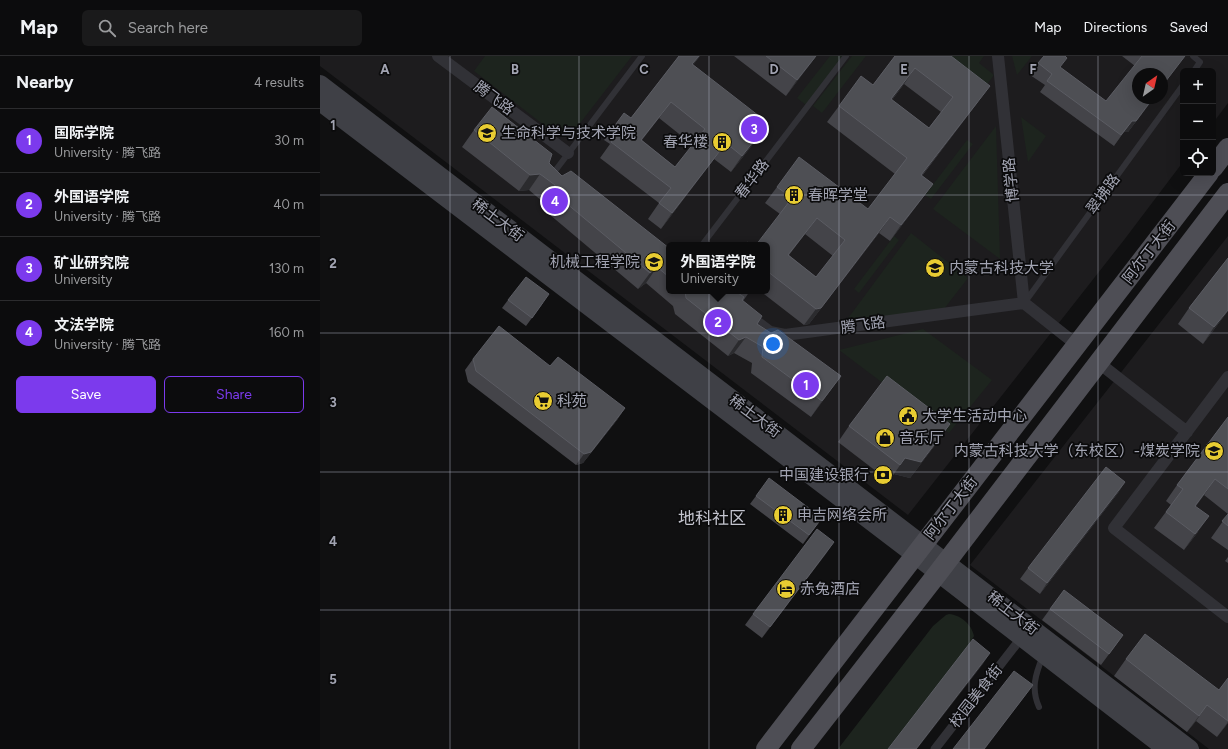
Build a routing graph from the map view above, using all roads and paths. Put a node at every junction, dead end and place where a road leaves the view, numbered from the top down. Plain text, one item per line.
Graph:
1 (438, 56) edge
2 (642, 56) edge
3 (846, 56) edge
4 (998, 56) edge
5 (1193, 56) edge
6 (1196, 68) edge
7 (320, 84) edge
8 (1180, 89) edge
9 (320, 102) edge
10 (1228, 148) edge
11 (568, 153) junction
12 (1216, 164) edge
13 (558, 174) edge
14 (1207, 176) edge
15 (1228, 193) edge
16 (644, 238) edge
17 (704, 242) edge
18 (666, 255) edge
19 (1024, 303) junction
20 (739, 309) edge
21 (1077, 344) junction
22 (1099, 362) junction
23 (1228, 377) edge
24 (1187, 432) junction
25 (919, 550) junction
26 (943, 568) junction
27 (1228, 617) edge
28 (1018, 642) dead end
29 (1043, 655) junction
30 (1040, 707) dead end
31 (766, 749) edge
32 (801, 749) edge
33 (935, 749) edge
34 (1166, 749) edge
35 (1190, 749) edge

1 - 11 street, 腾飞路
2 - 11 lane
3 - 17 lane, 春华路
4 - 19 street, 博学路
5 - 6 lane
7 - 25 main road, 稀土大街
8 - 19 lane, 翠拂路
9 - 25 main road, 稀土大街
10 - 12 main road
11 - 13 lane
14 - 21 main road, 阿尔丁大街
15 - 22 main road, 阿尔丁大街
16 - 18 street
19 - 20 street, 腾飞路
19 - 21 street
21 - 25 main road, 阿尔丁大街
22 - 24 street
22 - 26 main road, 阿尔丁大街
23 - 24 street
24 - 27 street
25 - 26 main road, 稀土大街
25 - 31 main road, 阿尔丁大街
26 - 29 main road, 稀土大街
26 - 32 main road, 阿尔丁大街
26 - 35 main road, 稀土大街
28 - 33 street, 校园美食街
29 - 30 lane
29 - 34 main road, 稀土大街

